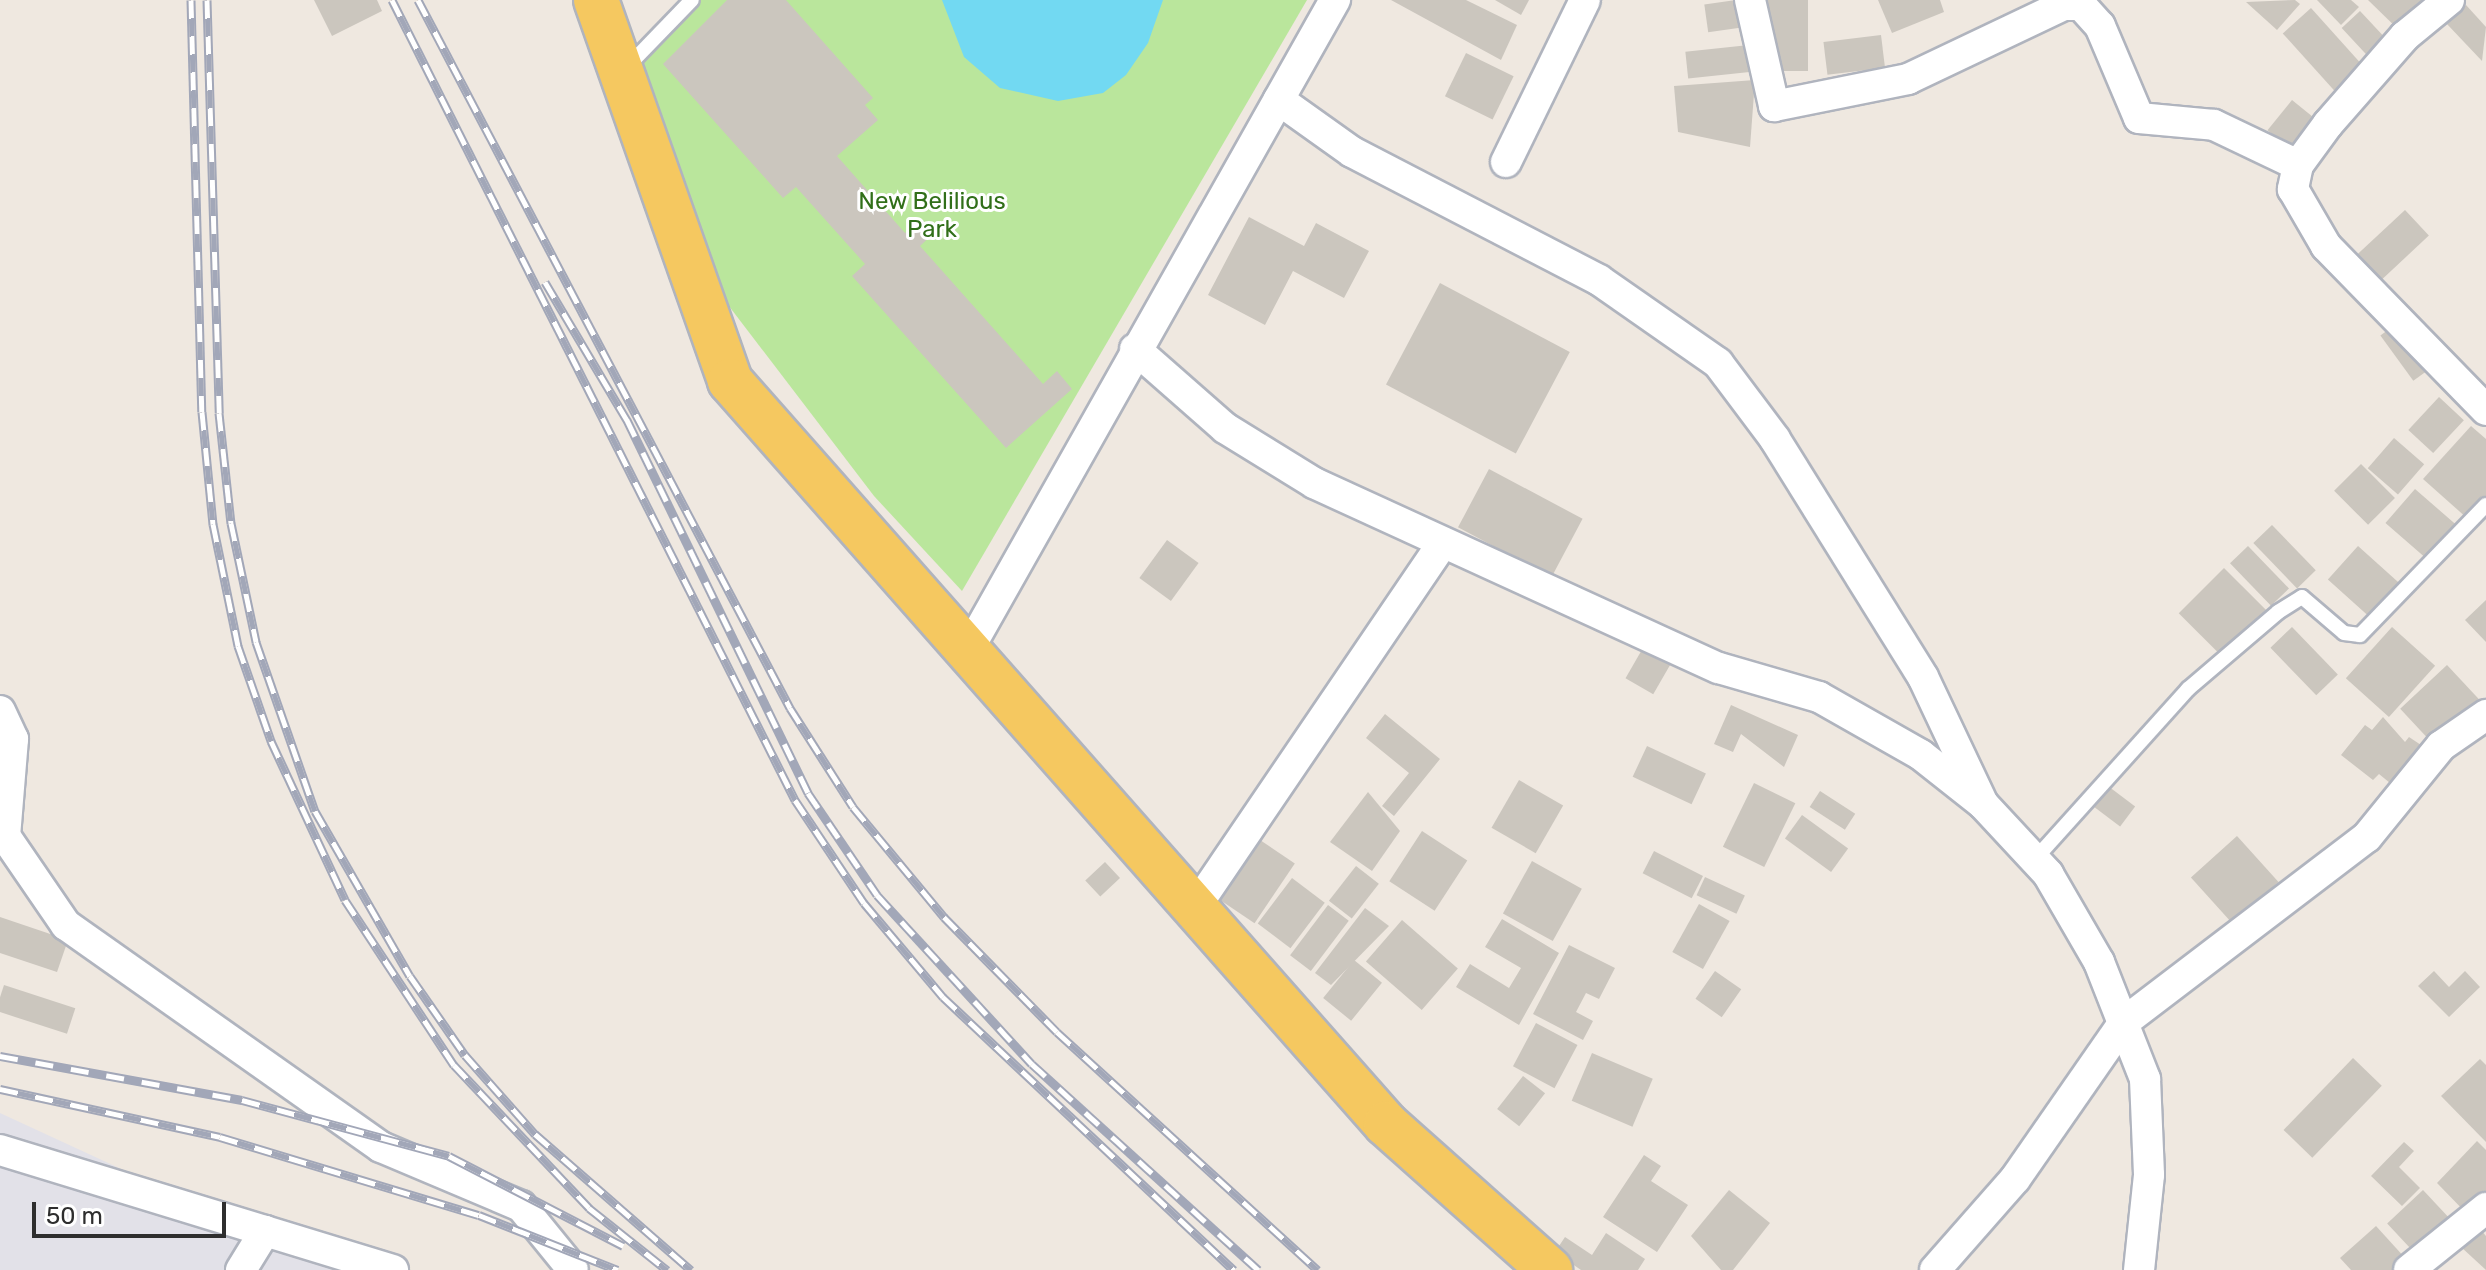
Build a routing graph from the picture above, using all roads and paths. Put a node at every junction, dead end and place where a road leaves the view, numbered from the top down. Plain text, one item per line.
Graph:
1 (596, 0) edge
2 (692, 0) edge
3 (1335, 0) edge
4 (1585, 0) edge
5 (1750, 0) edge
6 (2449, 0) edge
7 (622, 73) junction
8 (1279, 100) junction
9 (1506, 162) dead end
10 (2298, 165) junction
11 (1135, 349) junction
12 (2486, 410) edge
13 (2486, 505) edge
14 (1443, 543) junction
15 (967, 652) junction
16 (0, 711) edge
17 (2486, 715) edge
18 (1983, 804) junction
19 (2035, 859) junction
20 (1194, 909) junction
21 (2124, 1022) junction
22 (0, 1150) edge
23 (2486, 1208) edge
24 (265, 1231) junction
25 (241, 1270) edge
26 (393, 1270) edge
27 (573, 1270) edge
28 (1550, 1270) edge
29 (1935, 1270) edge
30 (2139, 1270) edge
31 (2409, 1270) edge

1 - 7 main road
2 - 7 lane
3 - 8 street
4 - 9 street
5 - 10 street
6 - 10 street
7 - 15 main road
8 - 11 street
8 - 18 street
10 - 12 street
11 - 14 street
11 - 15 street
13 - 19 lane
14 - 18 street
14 - 20 street
15 - 20 main road
16 - 27 street
17 - 21 street
18 - 19 street
19 - 21 street
20 - 28 main road
21 - 29 street
21 - 30 street
22 - 24 street
23 - 31 street
24 - 25 street
24 - 26 street

